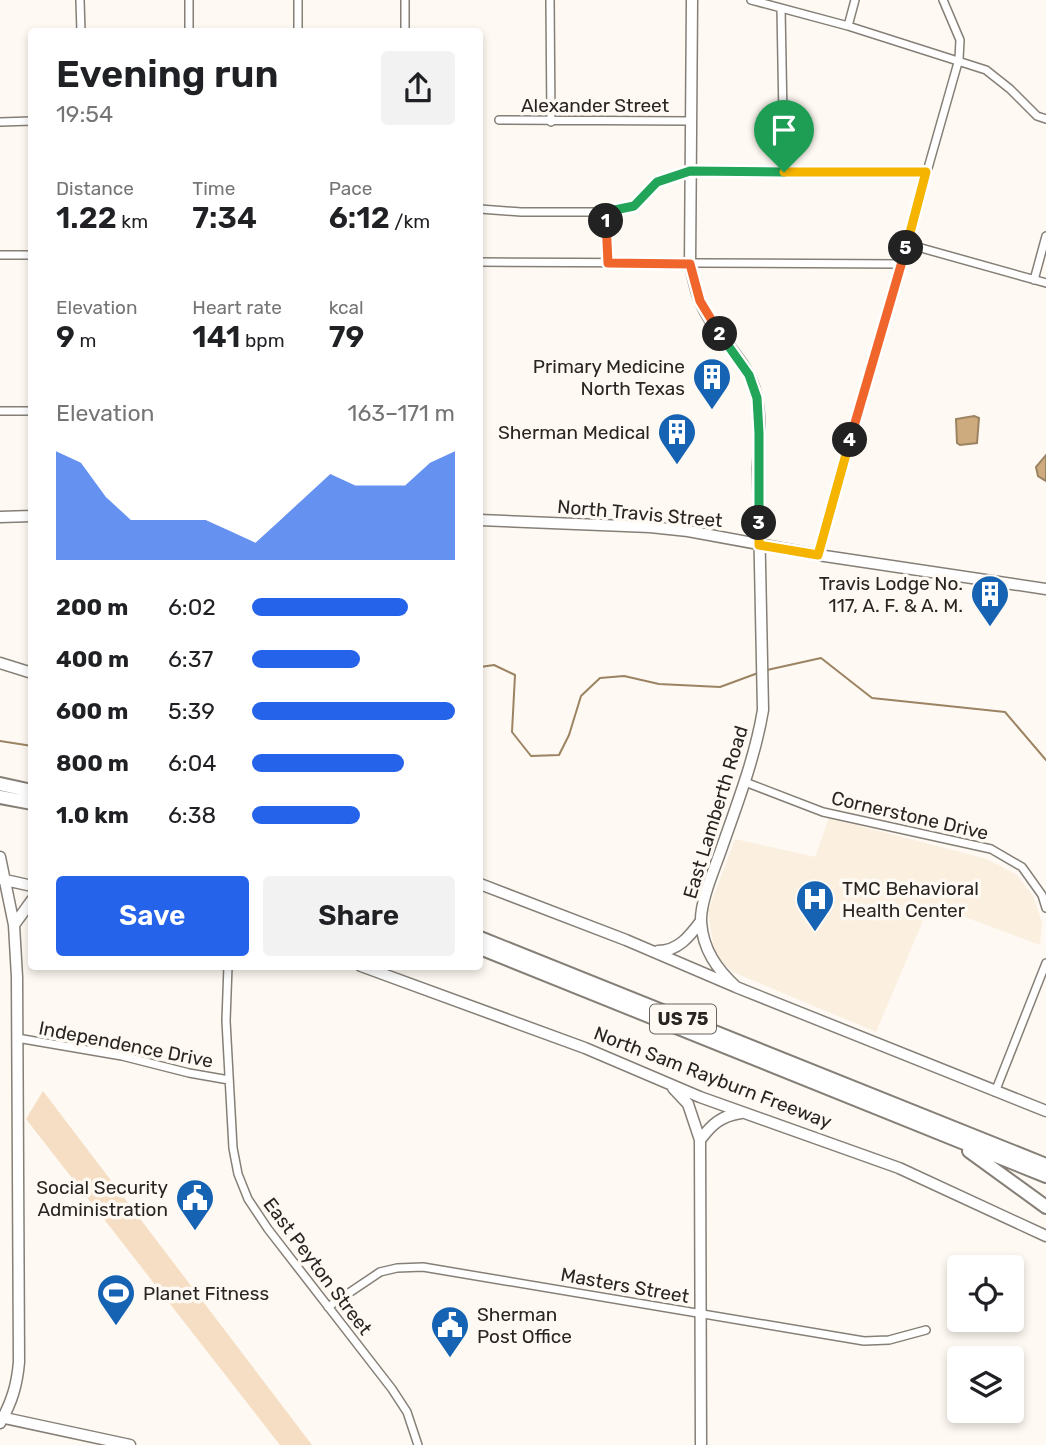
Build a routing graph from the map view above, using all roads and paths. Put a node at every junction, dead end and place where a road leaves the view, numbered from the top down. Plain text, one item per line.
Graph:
1 (80, 0) edge
2 (189, 0) edge
3 (298, 0) edge
4 (405, 0) edge
5 (550, 0) edge
6 (692, 0) edge
7 (751, 0) edge
8 (855, 0) edge
9 (943, 0) edge
10 (780, 8) junction
11 (848, 26) junction
12 (80, 28) edge
13 (189, 28) edge
14 (298, 28) edge
15 (405, 28) edge
16 (959, 59) junction
17 (1046, 119) edge
18 (499, 120) dead end
19 (28, 121) edge
20 (690, 121) junction
21 (0, 122) edge
22 (551, 122) junction
23 (690, 171) junction
24 (784, 172) junction
25 (926, 172) junction
26 (483, 209) edge
27 (605, 212) junction
28 (1046, 236) edge
29 (907, 244) junction
30 (0, 255) edge
31 (28, 255) edge
32 (483, 262) edge
33 (608, 263) junction
34 (690, 264) junction
35 (901, 264) junction
36 (1034, 280) junction
37 (1046, 283) edge
38 (0, 411) edge
39 (28, 411) edge
40 (28, 516) edge
41 (0, 517) edge
42 (483, 520) edge
43 (759, 545) junction
44 (818, 555) junction
45 (1046, 589) edge
46 (1, 662) edge
47 (28, 672) edge
48 (745, 782) junction
49 (0, 785) edge
50 (28, 790) edge
51 (0, 797) edge
52 (28, 803) edge
53 (0, 804) edge
54 (28, 804) edge
55 (0, 857) edge
56 (1, 880) edge
57 (28, 885) edge
58 (483, 885) edge
59 (28, 906) edge
60 (1046, 908) edge
61 (701, 921) junction
62 (14, 925) junction
63 (483, 939) edge
64 (483, 949) edge
65 (654, 951) junction
66 (1046, 964) edge
67 (228, 970) edge
68 (372, 970) edge
69 (736, 987) junction
70 (17, 1038) junction
71 (229, 1080) junction
72 (667, 1083) junction
73 (995, 1092) junction
74 (1046, 1111) edge
75 (745, 1112) junction
76 (951, 1139) junction
77 (700, 1140) junction
78 (1046, 1165) edge
79 (1046, 1176) edge
80 (1046, 1207) edge
81 (1046, 1236) edge
82 (328, 1307) junction
83 (701, 1314) junction
84 (926, 1330) dead end
85 (1, 1419) edge
86 (131, 1445) edge
87 (418, 1445) edge
88 (701, 1445) edge

1 - 12 street
2 - 13 street
3 - 14 street
4 - 15 street
5 - 22 street
6 - 20 main road, East Lamberth Road
7 - 10 street
8 - 11 street
9 - 16 street
10 - 11 street
10 - 24 street
11 - 16 street
16 - 17 street
16 - 25 street
18 - 22 street, Alexander Street
19 - 21 street
20 - 22 street, Alexander Street
20 - 23 main road, East Lamberth Road
23 - 24 street
23 - 27 street
23 - 34 main road, East Lamberth Road
24 - 25 street
25 - 29 street
26 - 27 street
27 - 33 street
28 - 36 street
29 - 35 street
29 - 36 street
30 - 31 street
32 - 33 street
33 - 34 street
34 - 35 street
34 - 43 main road, East Lamberth Road
35 - 44 street
36 - 37 street
38 - 39 street
40 - 41 main road
42 - 43 main road, North Travis Street
43 - 44 main road, North Travis Street
43 - 48 main road, East Lamberth Road
44 - 45 main road, North Travis Street
46 - 47 main road
48 - 60 street, Cornerstone Drive
48 - 61 main road, East Lamberth Road
49 - 50 highway
51 - 52 highway
53 - 54 highway
55 - 56 main road
56 - 57 main road
56 - 62 main road
58 - 65 main road
59 - 62 main road
61 - 65 main road
61 - 69 main road
62 - 70 main road
63 - 78 highway, North Sam Rayburn Freeway / US 75
64 - 76 highway, North Sam Rayburn Freeway / US 75
65 - 69 main road
66 - 73 street
67 - 71 street, East Peyton Street
68 - 72 main road, North Sam Rayburn Freeway
69 - 73 main road
70 - 71 street, Independence Drive
70 - 85 main road
71 - 82 street, East Peyton Street
72 - 75 main road, North Sam Rayburn Freeway
72 - 77 main road
73 - 74 main road
75 - 77 main road
75 - 81 main road, North Sam Rayburn Freeway
76 - 79 highway, North Sam Rayburn Freeway / US 75
76 - 80 highway
77 - 83 main road
82 - 83 street, Masters Street
82 - 87 street, East Peyton Street
83 - 84 street, Masters Street
83 - 88 main road
85 - 86 main road

